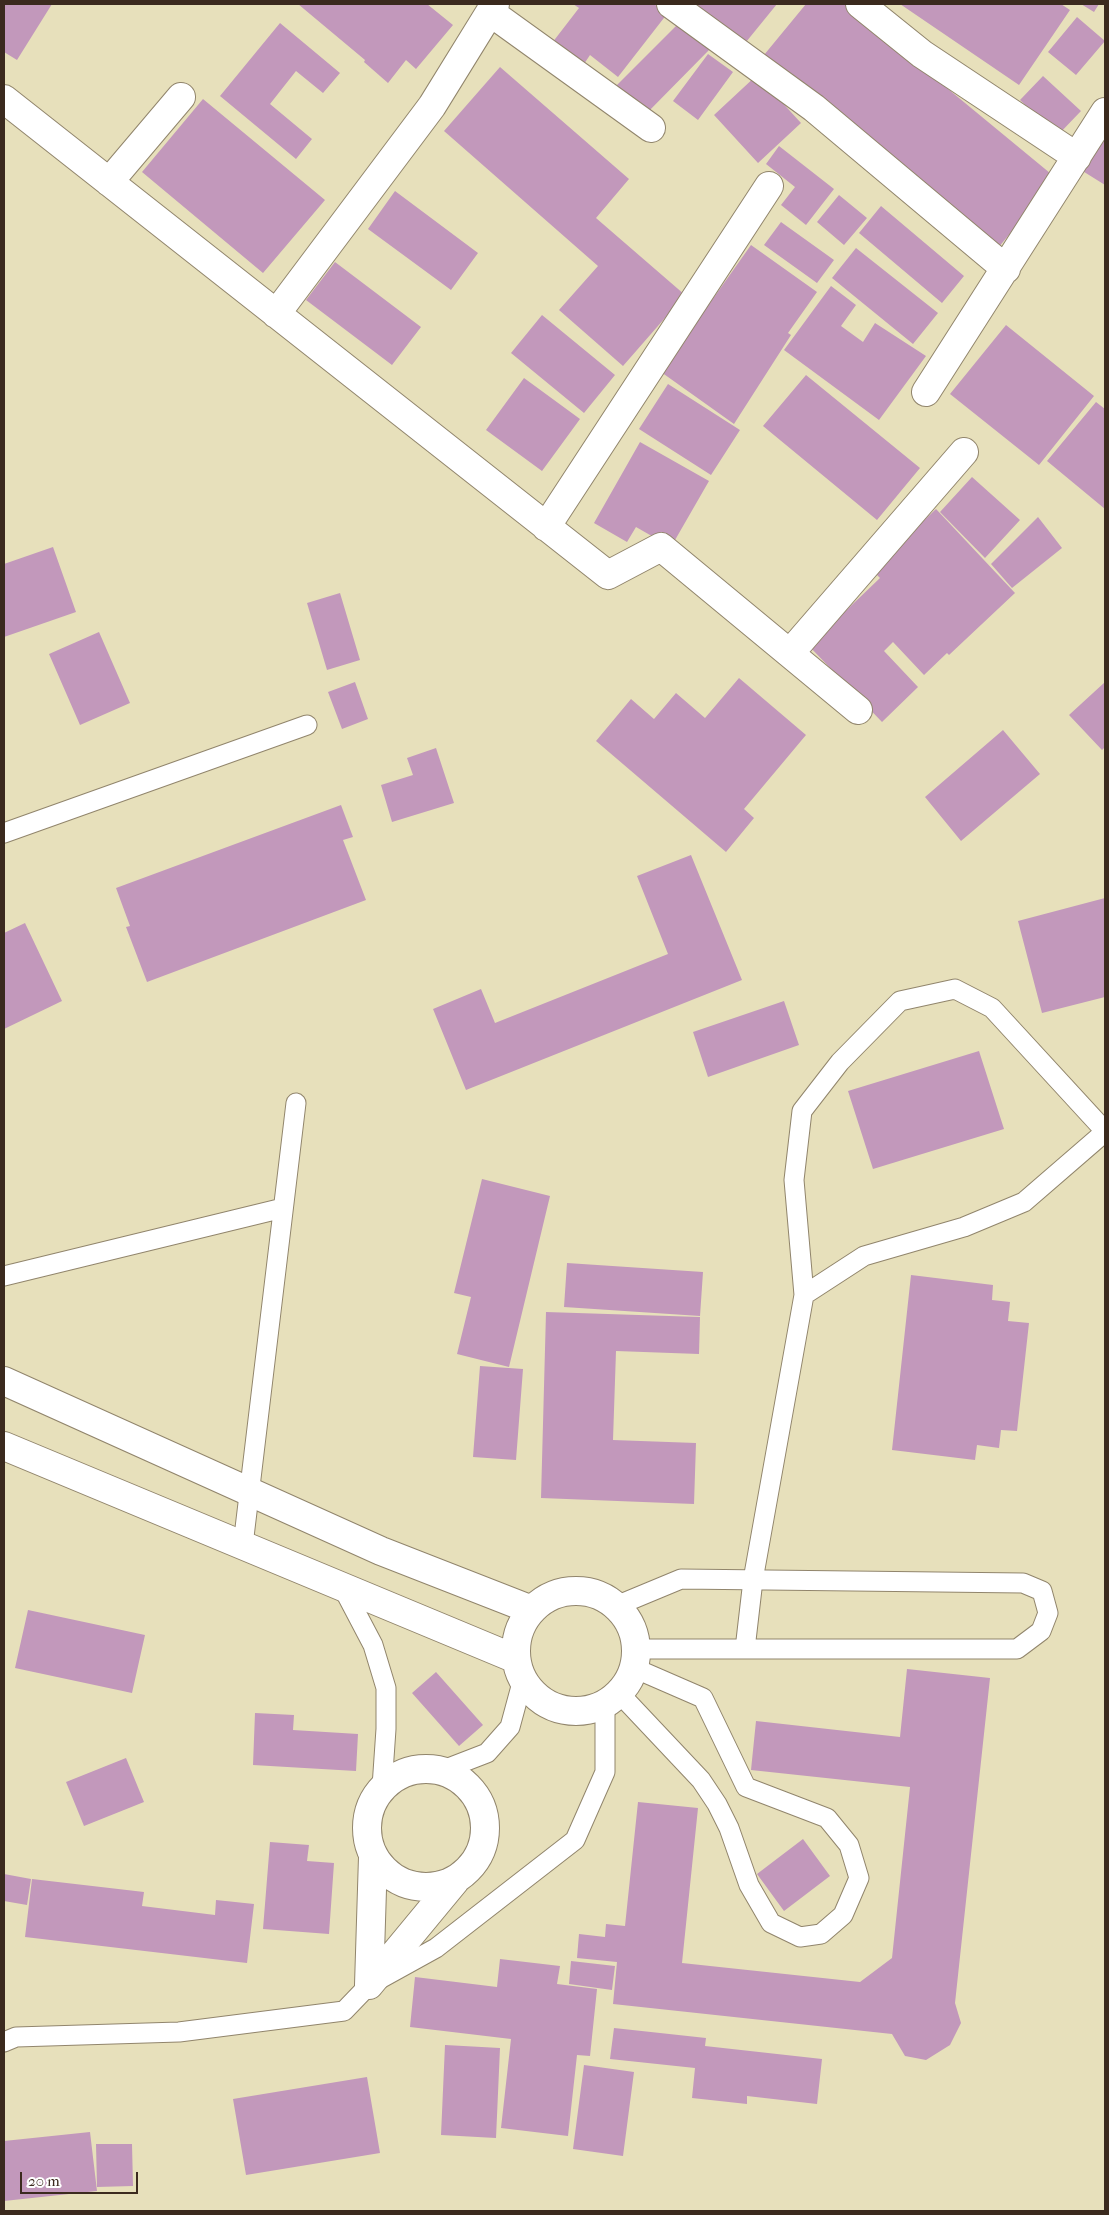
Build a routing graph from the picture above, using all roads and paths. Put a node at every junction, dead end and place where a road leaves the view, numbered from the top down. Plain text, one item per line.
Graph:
1 (671, 4) edge
2 (493, 8) edge
3 (872, 8) edge
4 (181, 97) dead end
5 (4, 99) edge
6 (1105, 112) edge
7 (651, 128) dead end
8 (1077, 157) junction
9 (109, 182) junction
10 (769, 186) dead end
11 (1006, 268) junction
12 (276, 314) junction
13 (926, 392) dead end
14 (964, 452) dead end
15 (546, 527) junction
16 (790, 653) junction
17 (858, 710) dead end
18 (307, 725) dead end
19 (4, 833) edge
20 (296, 1103) dead end
21 (1105, 1132) edge
22 (283, 1208) junction
23 (4, 1276) edge
24 (804, 1295) junction
25 (4, 1381) edge
26 (4, 1446) edge
27 (249, 1492) junction
28 (243, 1545) junction
29 (753, 1580) junction
30 (342, 1586) junction
31 (616, 1606) junction
32 (532, 1610) junction
33 (744, 1649) junction
34 (636, 1659) junction
35 (520, 1669) junction
36 (612, 1699) junction
37 (443, 1770) junction
38 (382, 1787) junction
39 (373, 1857) junction
40 (455, 1881) junction
41 (369, 1985) junction
42 (4, 2042) edge

1 - 11 street
2 - 7 street
2 - 12 street
3 - 8 street
4 - 9 street
5 - 9 street
6 - 8 street
8 - 11 street
9 - 12 street
10 - 15 street
11 - 13 street
12 - 15 street
14 - 16 street
15 - 16 street
16 - 17 street
18 - 19 lane
20 - 22 lane
21 - 24 lane
21 - 24 lane
22 - 23 lane
22 - 27 lane
24 - 29 lane
25 - 27 street
26 - 28 street
27 - 28 lane
27 - 32 street
28 - 30 street
29 - 31 lane
29 - 33 lane
29 - 33 lane
30 - 35 street
30 - 38 lane
31 - 32 street
31 - 34 street
32 - 35 street
33 - 34 lane
34 - 36 street
34 - 36 lane
35 - 36 street
35 - 37 lane
36 - 41 lane
37 - 38 street
37 - 40 street
38 - 39 street
39 - 40 street
39 - 41 street
40 - 41 street
41 - 42 lane

